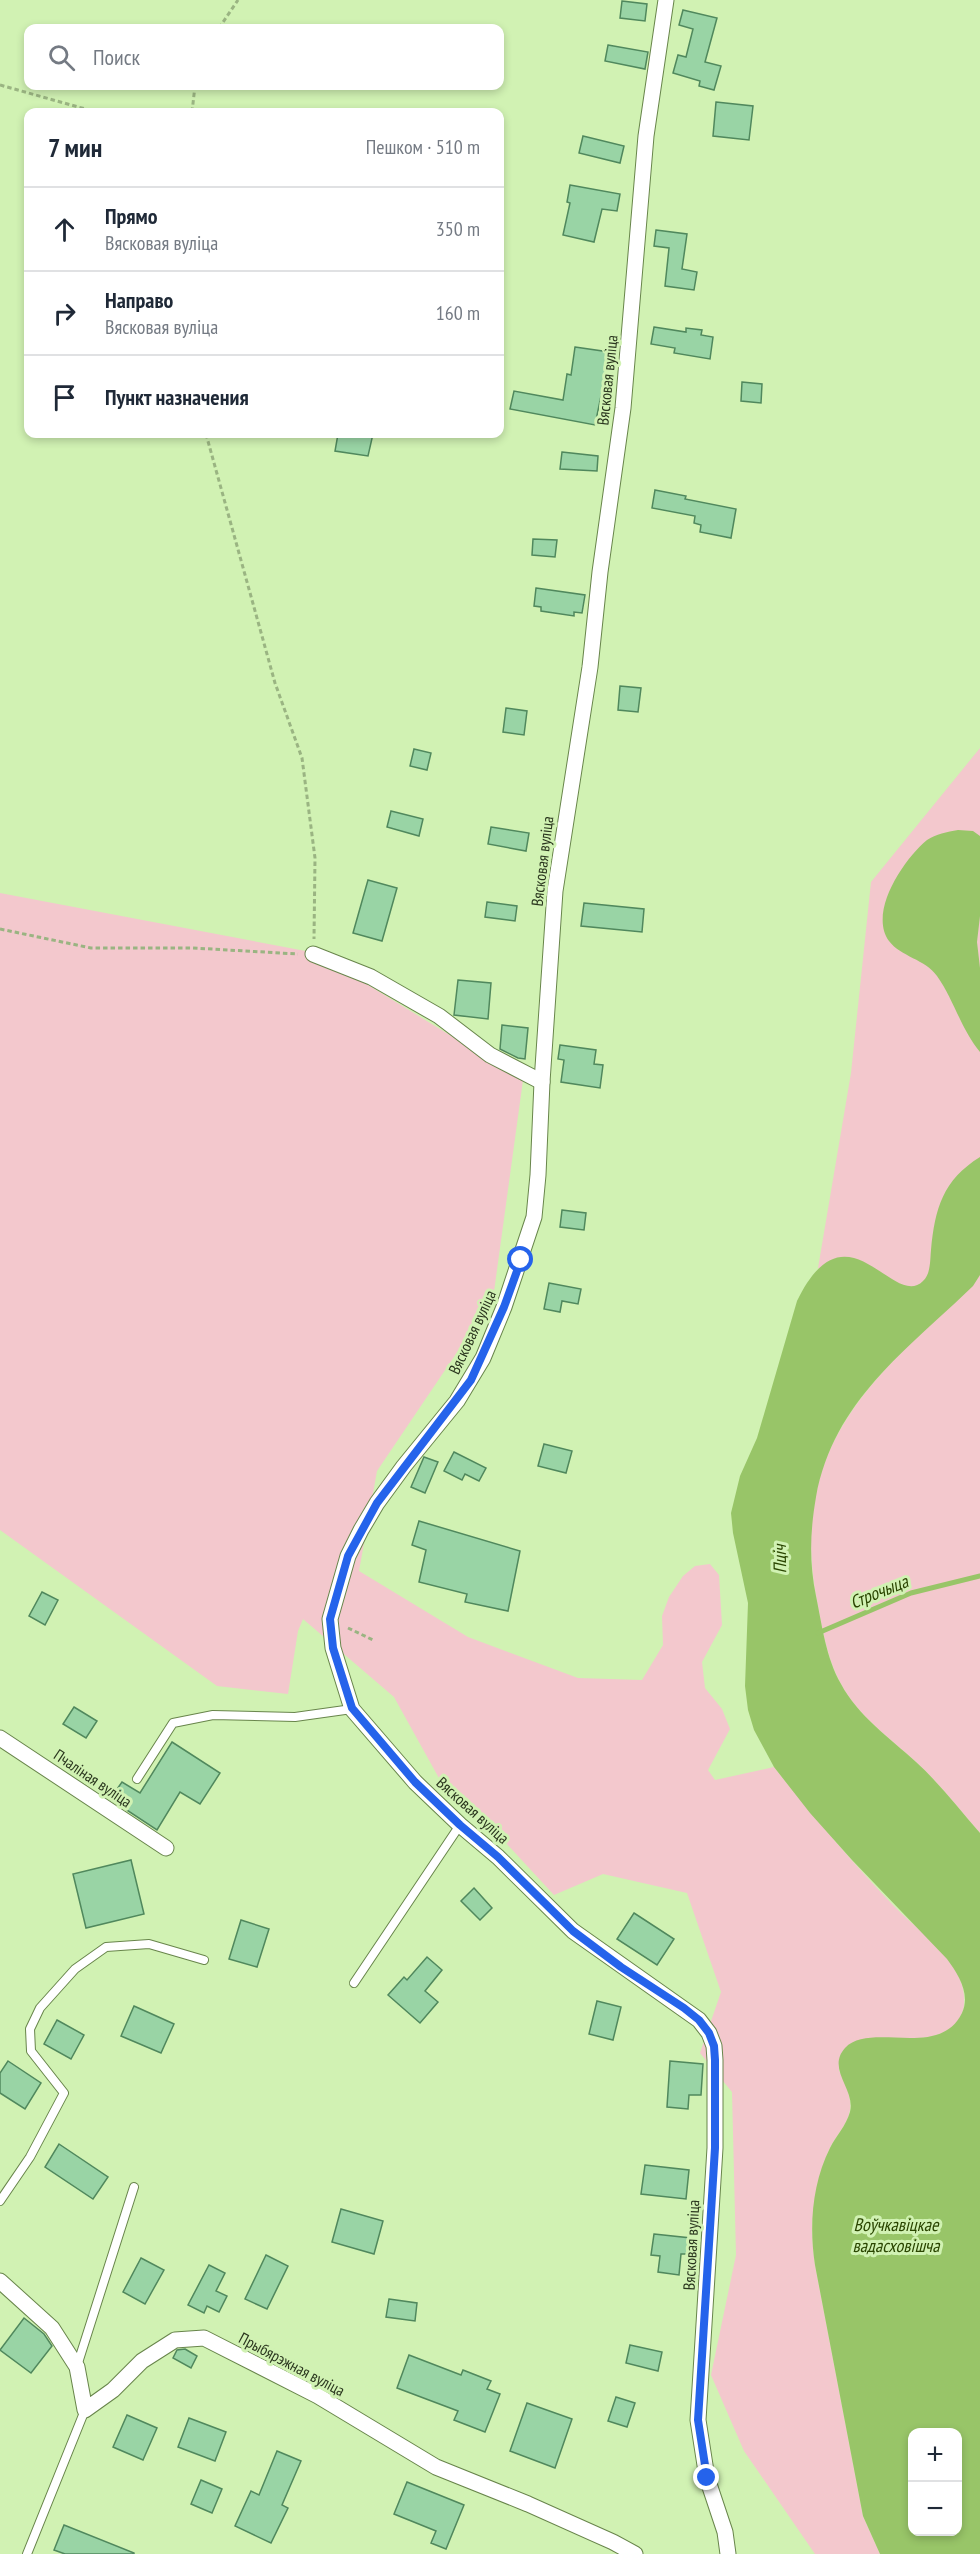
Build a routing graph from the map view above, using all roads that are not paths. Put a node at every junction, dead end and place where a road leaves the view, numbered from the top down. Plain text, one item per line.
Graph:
1 (666, 0) edge
2 (314, 954) road end
3 (542, 1082) junction
4 (352, 1708) junction
5 (0, 1738) edge
6 (137, 1779) dead end
7 (460, 1825) junction
8 (165, 1848) dead end
9 (204, 1960) dead end
10 (354, 1983) dead end
11 (134, 2187) dead end
12 (0, 2201) edge
13 (0, 2281) edge
14 (76, 2367) junction
15 (85, 2410) junction
16 (27, 2554) edge
17 (635, 2554) edge
18 (728, 2554) edge

1 - 3 street, Вясковая вуліца
2 - 3 street
3 - 4 street, Вясковая вуліца
4 - 6 lane
4 - 7 street, Вясковая вуліца
5 - 8 street, Пчаліная вуліца
7 - 10 lane
7 - 18 street, Вясковая вуліца
9 - 12 lane
11 - 14 lane
13 - 14 street
14 - 15 street
15 - 16 lane
15 - 17 street, Прыбярэжная вуліца

